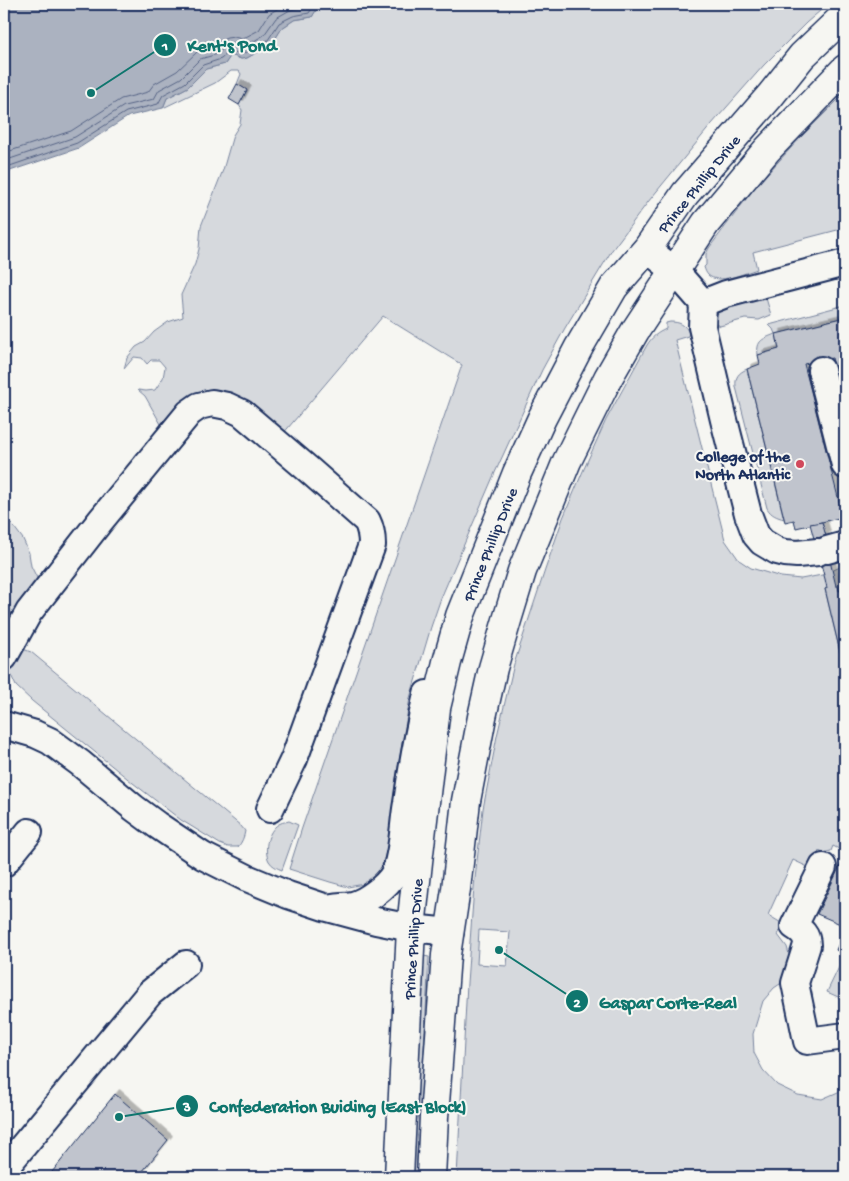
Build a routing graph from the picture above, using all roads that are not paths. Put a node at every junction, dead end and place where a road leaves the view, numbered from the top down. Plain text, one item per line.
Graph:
1 (845, 16) edge
2 (845, 69) edge
3 (647, 250) junction
4 (845, 263) edge
5 (675, 271) junction
6 (703, 303) junction
7 (821, 370) dead end
8 (845, 465) edge
9 (830, 549) edge
10 (460, 616) junction
11 (12, 636) edge
12 (4, 657) edge
13 (4, 726) edge
14 (270, 809) dead end
15 (29, 832) dead end
16 (4, 863) edge
17 (823, 867) dead end
18 (324, 907) junction
19 (411, 928) junction
20 (450, 932) junction
21 (186, 964) dead end
22 (845, 1036) edge
23 (4, 1169) edge
24 (399, 1177) edge
25 (431, 1177) edge

1 - 3 main road, Prince Phillip Drive
2 - 5 main road, Prince Phillip Drive
3 - 5 street
3 - 10 main road, Prince Phillip Drive
4 - 6 street
5 - 6 street
5 - 20 main road, Prince Phillip Drive
6 - 9 street
7 - 8 street
10 - 18 street
10 - 19 main road, Prince Phillip Drive
11 - 12 street
11 - 14 street
13 - 18 street
15 - 16 street
17 - 22 street
18 - 19 street
19 - 20 street
19 - 24 main road, Prince Phillip Drive
20 - 25 main road, Prince Phillip Drive
21 - 23 street

